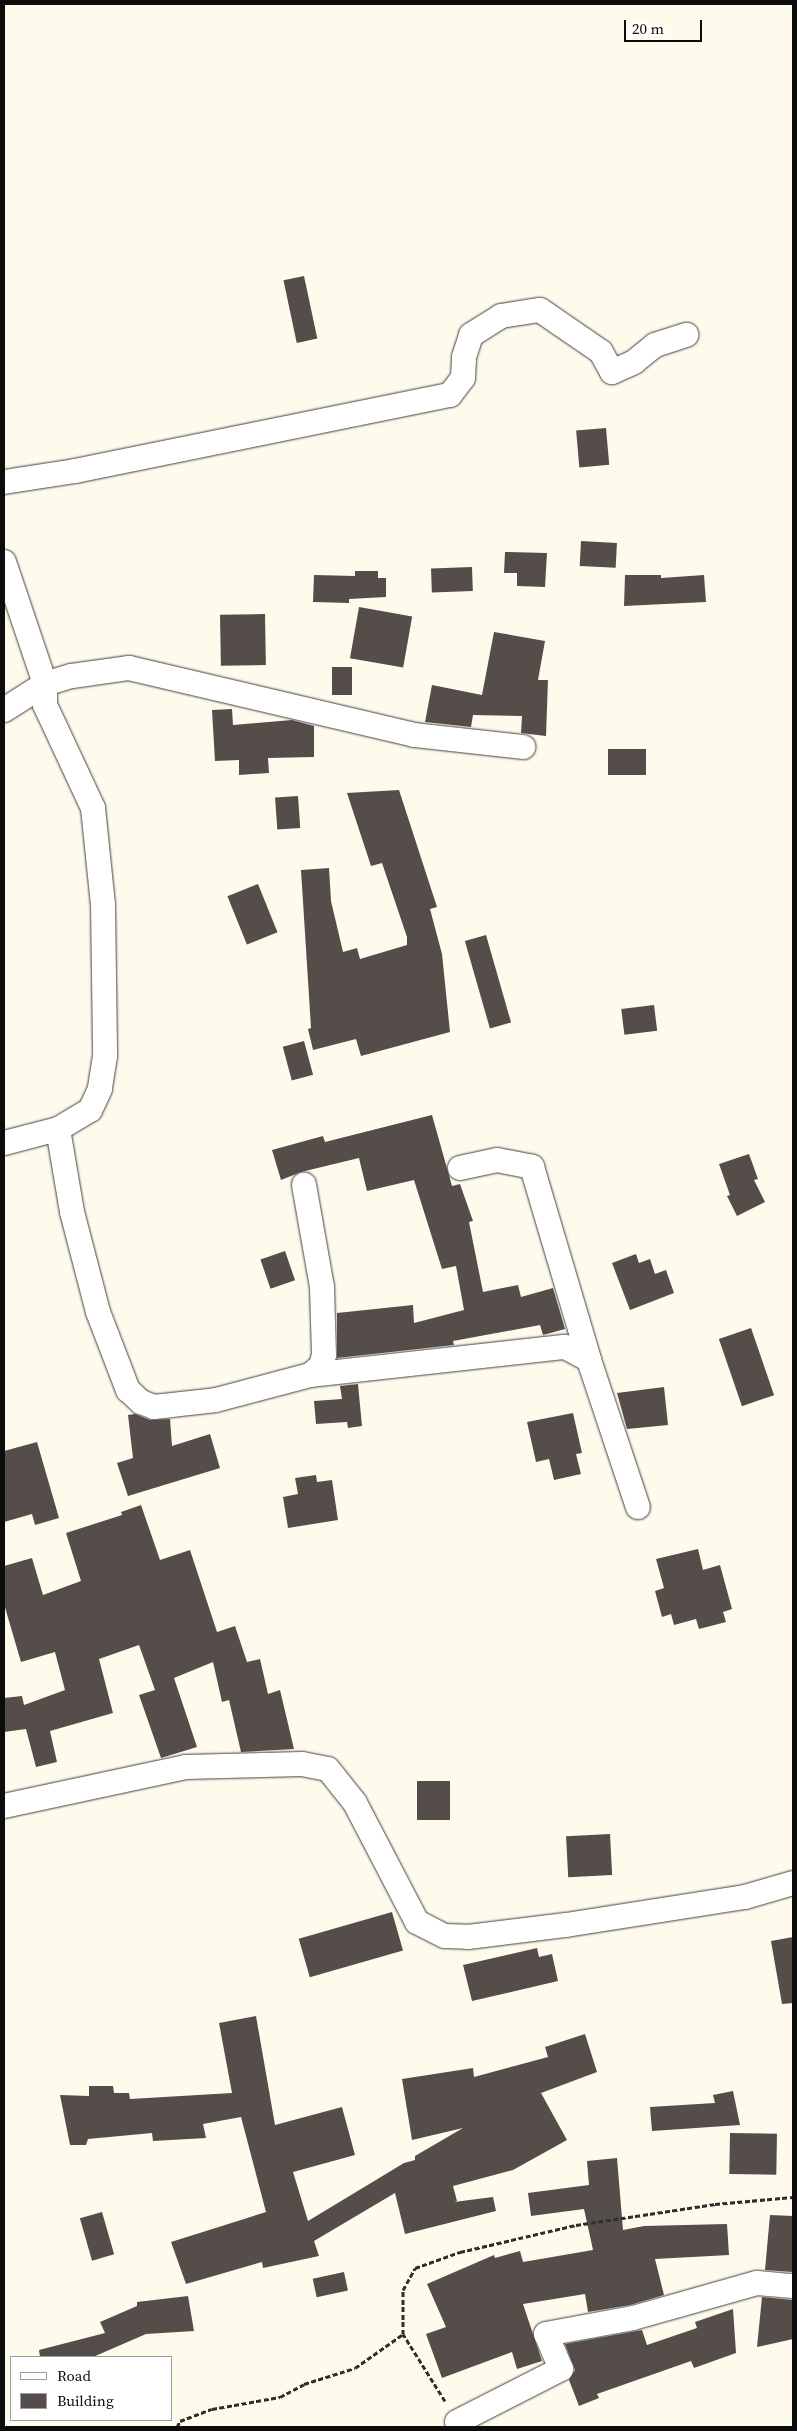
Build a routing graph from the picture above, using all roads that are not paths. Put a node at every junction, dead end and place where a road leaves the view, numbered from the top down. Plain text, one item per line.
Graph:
1 (686, 335) dead end
2 (4, 482) edge
3 (4, 562) edge
4 (45, 684) junction
5 (4, 710) edge
6 (523, 747) dead end
7 (58, 1129) junction
8 (4, 1143) edge
9 (460, 1168) dead end
10 (304, 1184) dead end
11 (589, 1360) junction
12 (310, 1375) junction
13 (638, 1507) dead end
14 (4, 1806) edge
15 (793, 1883) edge
16 (793, 2286) edge
17 (458, 2422) road end

1 - 2 street
3 - 4 street
4 - 5 street
4 - 6 street
4 - 7 street
7 - 8 street
7 - 12 street
9 - 11 street
10 - 12 street
11 - 12 street
11 - 13 street
14 - 15 street
16 - 17 street

